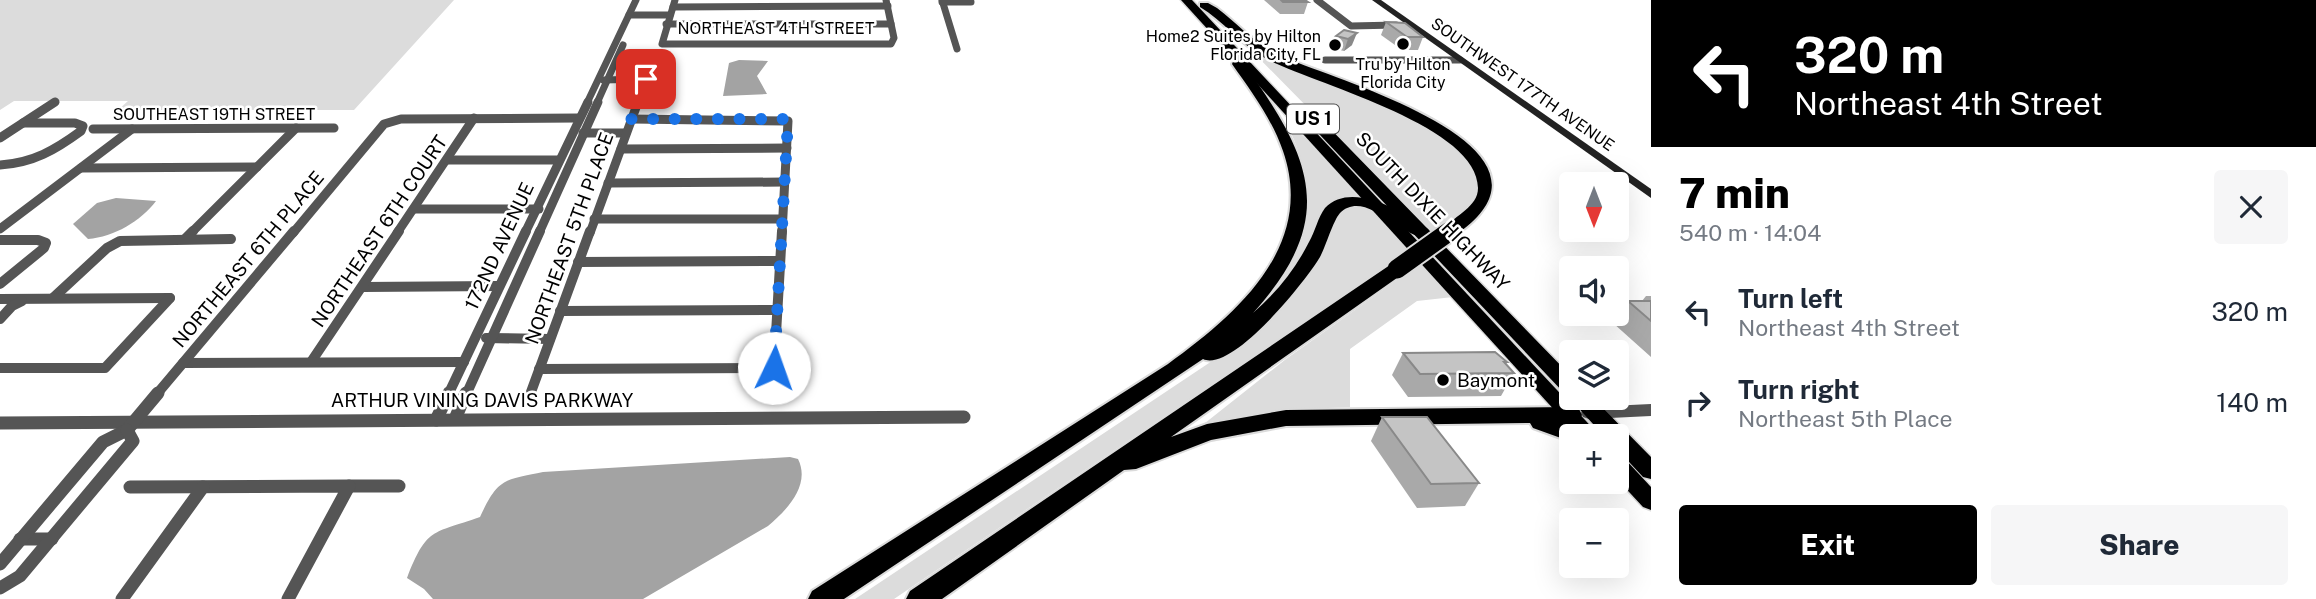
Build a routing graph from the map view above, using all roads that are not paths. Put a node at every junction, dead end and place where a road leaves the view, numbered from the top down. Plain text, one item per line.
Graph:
1 (636, 0) edge
2 (643, 0) edge
3 (1186, 0) edge
4 (1317, 0) edge
5 (1376, 0) edge
6 (942, 1) edge
7 (971, 2) dead end
8 (1201, 2) edge
9 (674, 3) edge
10 (799, 3) edge
11 (887, 3) edge
12 (632, 15) junction
13 (670, 15) junction
14 (666, 24) junction
15 (798, 24) junction
16 (891, 24) junction
17 (1413, 26) junction
18 (797, 44) junction
19 (957, 49) dead end
20 (654, 57) dead end
21 (1240, 58) junction
22 (1325, 60) dead end
23 (1460, 60) junction
24 (646, 79) junction
25 (600, 83) junction
26 (55, 102) dead end
27 (474, 118) junction
28 (578, 118) junction
29 (631, 119) junction
30 (23, 123) junction
31 (296, 128) junction
32 (334, 128) dead end
33 (93, 129) dead end
34 (132, 129) junction
35 (583, 133) junction
36 (626, 133) junction
37 (0, 138) edge
38 (787, 148) junction
39 (621, 149) junction
40 (447, 160) junction
41 (559, 160) junction
42 (0, 165) edge
43 (257, 167) junction
44 (81, 168) junction
45 (785, 182) junction
46 (608, 183) junction
47 (1651, 194) edge
48 (1379, 208) junction
49 (415, 209) junction
50 (536, 209) junction
51 (549, 209) junction
52 (594, 219) junction
53 (782, 219) junction
54 (0, 229) edge
55 (1422, 233) junction
56 (185, 239) junction
57 (231, 239) dead end
58 (0, 240) edge
59 (780, 261) junction
60 (578, 262) junction
61 (0, 284) edge
62 (499, 286) junction
63 (363, 287) junction
64 (53, 298) junction
65 (3, 299) edge
66 (27, 299) junction
67 (777, 310) junction
68 (0, 311) edge
69 (560, 312) junction
70 (0, 318) edge
71 (475, 338) junction
72 (491, 339) junction
73 (550, 339) junction
74 (311, 362) junction
75 (464, 362) junction
76 (183, 363) junction
77 (0, 368) edge
78 (539, 369) junction
79 (1559, 375) edge
80 (1150, 384) junction
81 (531, 392) dead end
82 (1651, 410) edge
83 (1595, 413) junction
84 (1576, 416) edge
85 (964, 417) dead end
86 (454, 419) junction
87 (436, 420) junction
88 (0, 423) edge
89 (1606, 424) edge
90 (130, 426) junction
91 (1629, 448) edge
92 (1104, 471) junction
93 (1651, 471) edge
94 (1629, 478) edge
95 (399, 485) dead end
96 (349, 486) junction
97 (131, 487) dead end
98 (203, 487) junction
99 (1651, 501) edge
100 (20, 539) junction
101 (52, 539) junction
102 (0, 564) edge
103 (0, 588) edge
104 (122, 599) edge
105 (288, 599) edge
106 (821, 599) edge
107 (920, 599) edge

1 - 12 street
2 - 12 street
3 - 21 highway, US 1
4 - 17 street
5 - 17 main road, SOUTHWEST 177TH AVENUE
6 - 7 street
6 - 19 street
8 - 55 highway, SOUTH DIXIE HIGHWAY / US 1
8 - 92 highway, bridge
9 - 10 street
9 - 13 street
10 - 11 street
10 - 15 street
11 - 16 street
12 - 13 street
12 - 25 street
13 - 14 street
14 - 15 street
14 - 18 street, NORTHEAST 4TH STREET
15 - 16 street
15 - 18 street
16 - 18 street, NORTHEAST 4TH STREET
17 - 23 main road, SOUTHWEST 177TH AVENUE
20 - 24 street, NORTHEAST 5TH PLACE
21 - 48 highway, SOUTH DIXIE HIGHWAY / US 1
21 - 80 highway
22 - 23 street
23 - 47 main road, SOUTHWEST 177TH AVENUE
24 - 25 street
24 - 29 street, NORTHEAST 5TH PLACE
25 - 28 street, 172ND AVENUE
25 - 35 street, 172ND AVENUE
26 - 30 street
27 - 28 street
27 - 40 street, NORTHEAST 6TH COURT
27 - 76 street, NORTHEAST 6TH PLACE
28 - 41 street, 172ND AVENUE
29 - 36 street, NORTHEAST 5TH PLACE
29 - 38 street
30 - 37 street
30 - 42 street
31 - 32 street, SOUTHEAST 19TH STREET
31 - 34 street, SOUTHEAST 19TH STREET
31 - 43 street
33 - 34 street, SOUTHEAST 19TH STREET
34 - 44 street
35 - 36 street
35 - 51 street, 172ND AVENUE
36 - 39 street, NORTHEAST 5TH PLACE
38 - 39 street
38 - 45 street
39 - 46 street, NORTHEAST 5TH PLACE
40 - 41 street
40 - 49 street, NORTHEAST 6TH COURT
41 - 50 street, 172ND AVENUE
43 - 44 street
43 - 56 street
44 - 54 street
45 - 46 street
45 - 53 street
46 - 52 street, NORTHEAST 5TH PLACE
48 - 55 highway
48 - 80 highway
48 - 84 highway, SOUTH DIXIE HIGHWAY / US 1
49 - 50 street
49 - 63 street, NORTHEAST 6TH COURT
50 - 51 street
50 - 62 street, 172ND AVENUE
51 - 72 street, 172ND AVENUE
52 - 53 street
52 - 60 street, NORTHEAST 5TH PLACE
53 - 59 street
55 - 79 highway, SOUTH DIXIE HIGHWAY / US 1
56 - 57 street
56 - 64 street
58 - 61 street
59 - 60 street
59 - 67 street
60 - 69 street, NORTHEAST 5TH PLACE
62 - 63 street
62 - 71 street, 172ND AVENUE
63 - 74 street, NORTHEAST 6TH COURT
64 - 66 street
64 - 77 street
65 - 66 street
65 - 68 street
66 - 70 street
67 - 69 street
67 - 78 street
69 - 73 street, NORTHEAST 5TH PLACE
71 - 72 street
71 - 75 street, 172ND AVENUE
72 - 73 street
72 - 86 street, 172ND AVENUE
73 - 78 street, NORTHEAST 5TH PLACE
74 - 75 street
74 - 76 street
75 - 87 street, 172ND AVENUE
76 - 90 street, NORTHEAST 6TH PLACE
78 - 81 street, NORTHEAST 5TH PLACE
80 - 106 highway
82 - 83 street
83 - 84 highway, SOUTH DIXIE HIGHWAY / US 1
83 - 89 highway, SOUTH DIXIE HIGHWAY / US 1
84 - 92 highway
85 - 86 street, ARTHUR VINING DAVIS PARKWAY
86 - 87 street, ARTHUR VINING DAVIS PARKWAY
87 - 90 street, ARTHUR VINING DAVIS PARKWAY
88 - 90 street, ARTHUR VINING DAVIS PARKWAY
90 - 100 street
90 - 101 street
91 - 93 highway, SOUTH DIXIE HIGHWAY / US 1
92 - 107 highway
94 - 99 highway
95 - 96 street
96 - 98 street
96 - 105 street
97 - 98 street
98 - 104 street
100 - 101 street
100 - 102 street
101 - 103 street

